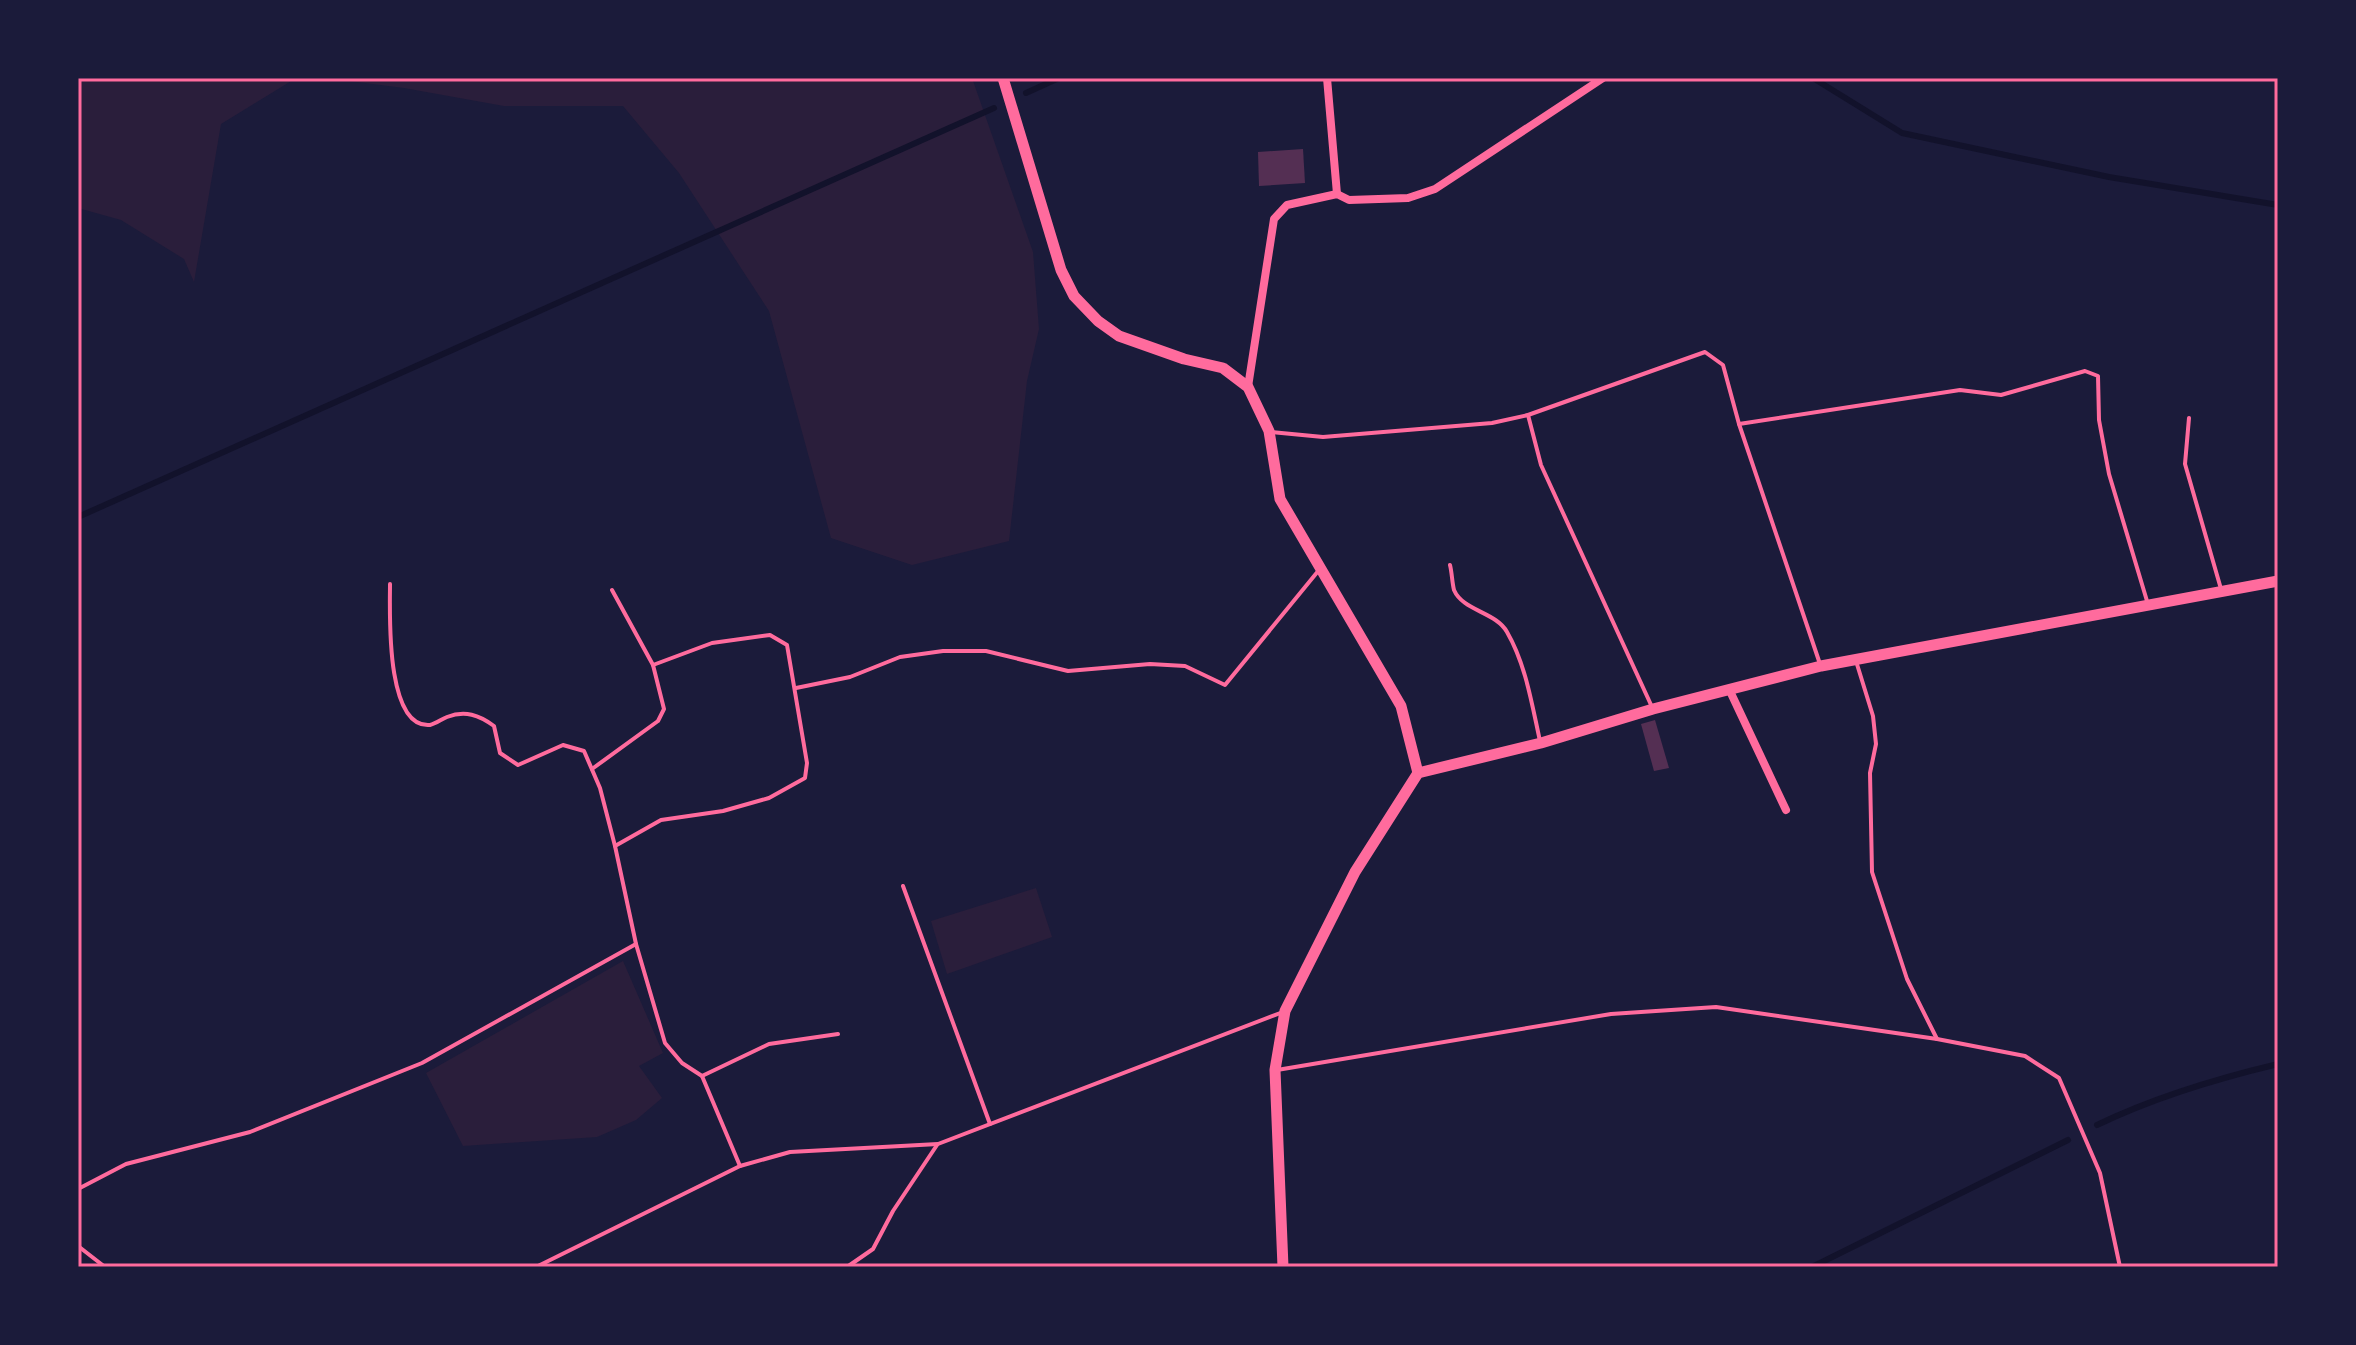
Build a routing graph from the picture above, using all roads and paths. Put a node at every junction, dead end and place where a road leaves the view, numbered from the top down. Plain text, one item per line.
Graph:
1 (1003, 78) edge
2 (1327, 78) edge
3 (1603, 78) edge
4 (1337, 194) junction
5 (1248, 387) junction
6 (1528, 415) junction
7 (2189, 418) dead end
8 (1739, 424) junction
9 (1269, 431) junction
10 (1450, 565) dead end
11 (1321, 567) junction
12 (2278, 581) edge
13 (390, 584) dead end
14 (612, 590) dead end
15 (2222, 592) junction
16 (2148, 606) junction
17 (1855, 659) junction
18 (653, 665) junction
19 (1821, 666) junction
20 (796, 688) junction
21 (1729, 689) junction
22 (1653, 709) junction
23 (1541, 743) junction
24 (592, 769) junction
25 (1418, 773) junction
26 (1786, 810) dead end
27 (615, 846) junction
28 (903, 886) dead end
29 (636, 944) junction
30 (1285, 1011) junction
31 (838, 1034) dead end
32 (1937, 1039) junction
33 (1275, 1070) junction
34 (702, 1076) junction
35 (990, 1125) junction
36 (938, 1144) junction
37 (740, 1166) junction
38 (78, 1189) edge
39 (78, 1246) edge
40 (105, 1267) edge
41 (536, 1267) edge
42 (847, 1267) edge
43 (1283, 1267) edge
44 (2120, 1267) edge

1 - 5 street
2 - 4 street
3 - 4 street
4 - 5 street
5 - 9 street
6 - 8 lane
6 - 9 lane
6 - 22 lane
7 - 15 lane
8 - 16 lane
8 - 19 lane
9 - 11 street
10 - 23 lane
11 - 20 lane
11 - 25 street
12 - 15 street
13 - 24 lane
14 - 18 lane
15 - 16 street
16 - 17 street
17 - 19 street
17 - 32 lane
18 - 20 lane
18 - 24 lane
19 - 21 street
20 - 27 lane
21 - 22 street
21 - 26 street
22 - 23 street
23 - 25 street
24 - 27 lane
25 - 30 street
27 - 29 lane
28 - 35 lane
29 - 34 lane
29 - 38 lane
30 - 33 street
30 - 35 lane
31 - 34 lane
32 - 33 lane
32 - 44 lane
33 - 43 street
34 - 37 lane
35 - 36 lane
36 - 37 lane
36 - 42 lane
37 - 41 lane
39 - 40 lane

